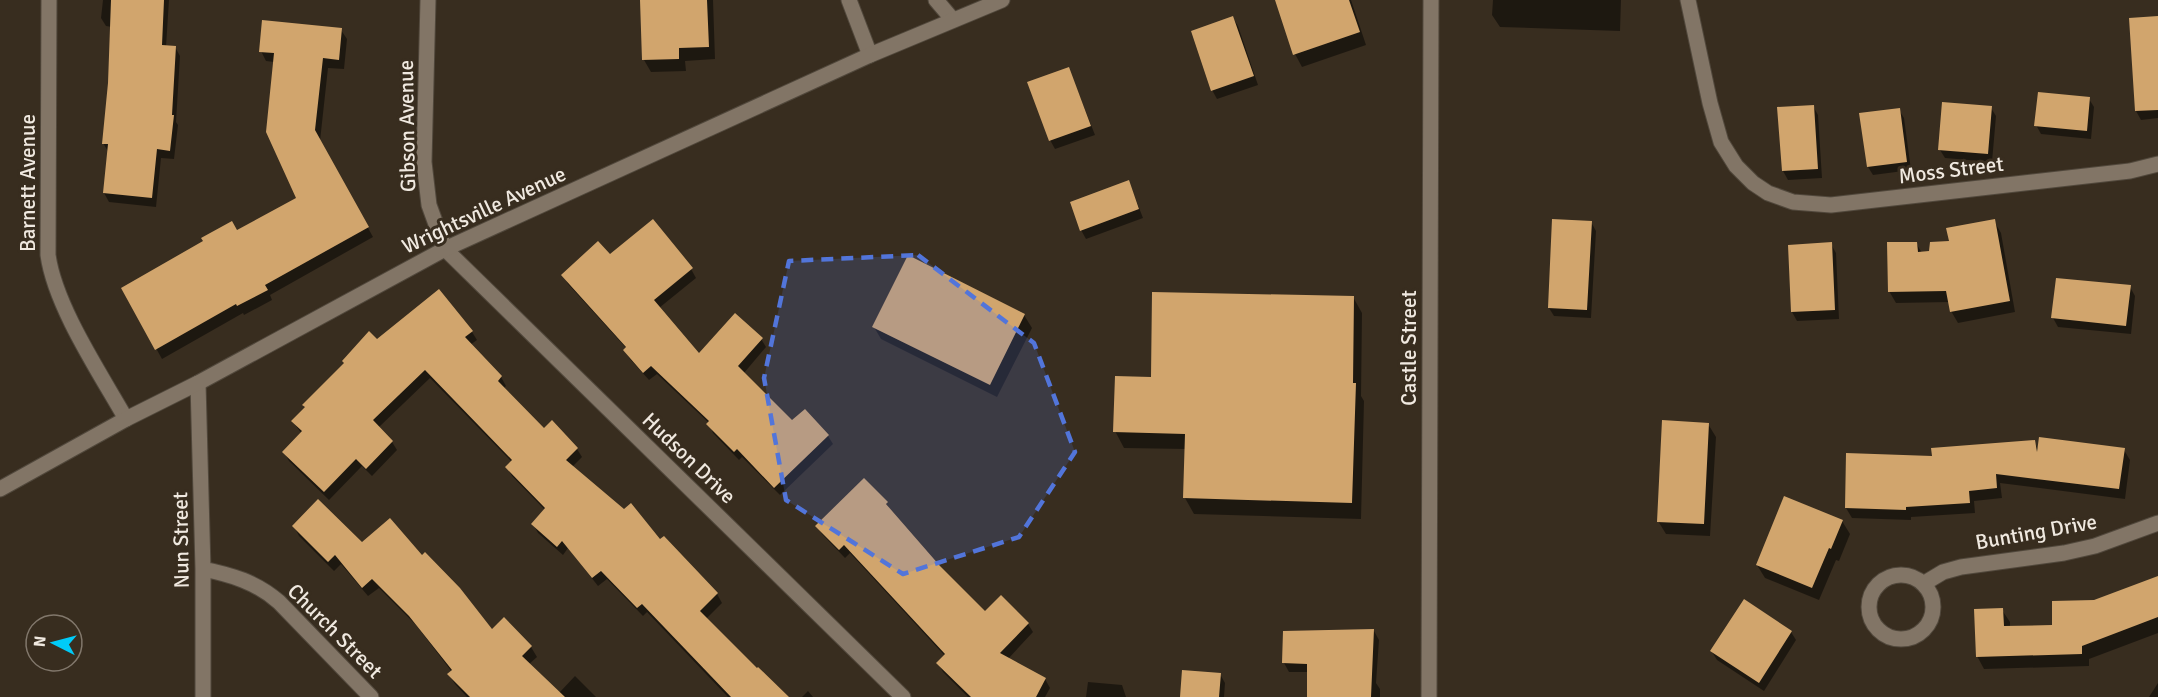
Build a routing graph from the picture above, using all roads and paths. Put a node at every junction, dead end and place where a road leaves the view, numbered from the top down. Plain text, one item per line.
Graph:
1 (49, 0) edge
2 (428, 0) edge
3 (849, 0) edge
4 (936, 0) edge
5 (1002, 0) edge
6 (1431, 0) edge
7 (1688, 0) edge
8 (953, 20) junction
9 (870, 55) junction
10 (2158, 164) edge
11 (445, 249) junction
12 (198, 383) junction
13 (126, 419) junction
14 (0, 489) edge
15 (2158, 523) edge
16 (203, 569) junction
17 (1923, 584) junction
18 (203, 697) edge
19 (371, 697) edge
20 (903, 697) edge
21 (1429, 697) edge

1 - 13 street, Barnett Avenue
2 - 11 street, Gibson Avenue
3 - 9 street
4 - 8 street
5 - 8 street, Wrightsville Avenue
6 - 21 street, Castle Street
7 - 10 street, Moss Street
8 - 9 street, Wrightsville Avenue
9 - 11 street, Wrightsville Avenue
11 - 12 street, Wrightsville Avenue
11 - 20 street, Hudson Drive
12 - 13 street, Wrightsville Avenue
12 - 16 street, Nun Street
13 - 14 street, Wrightsville Avenue
15 - 17 street, Bunting Drive
16 - 18 street, Nun Street
16 - 19 street, Church Street
17 - 17 street

